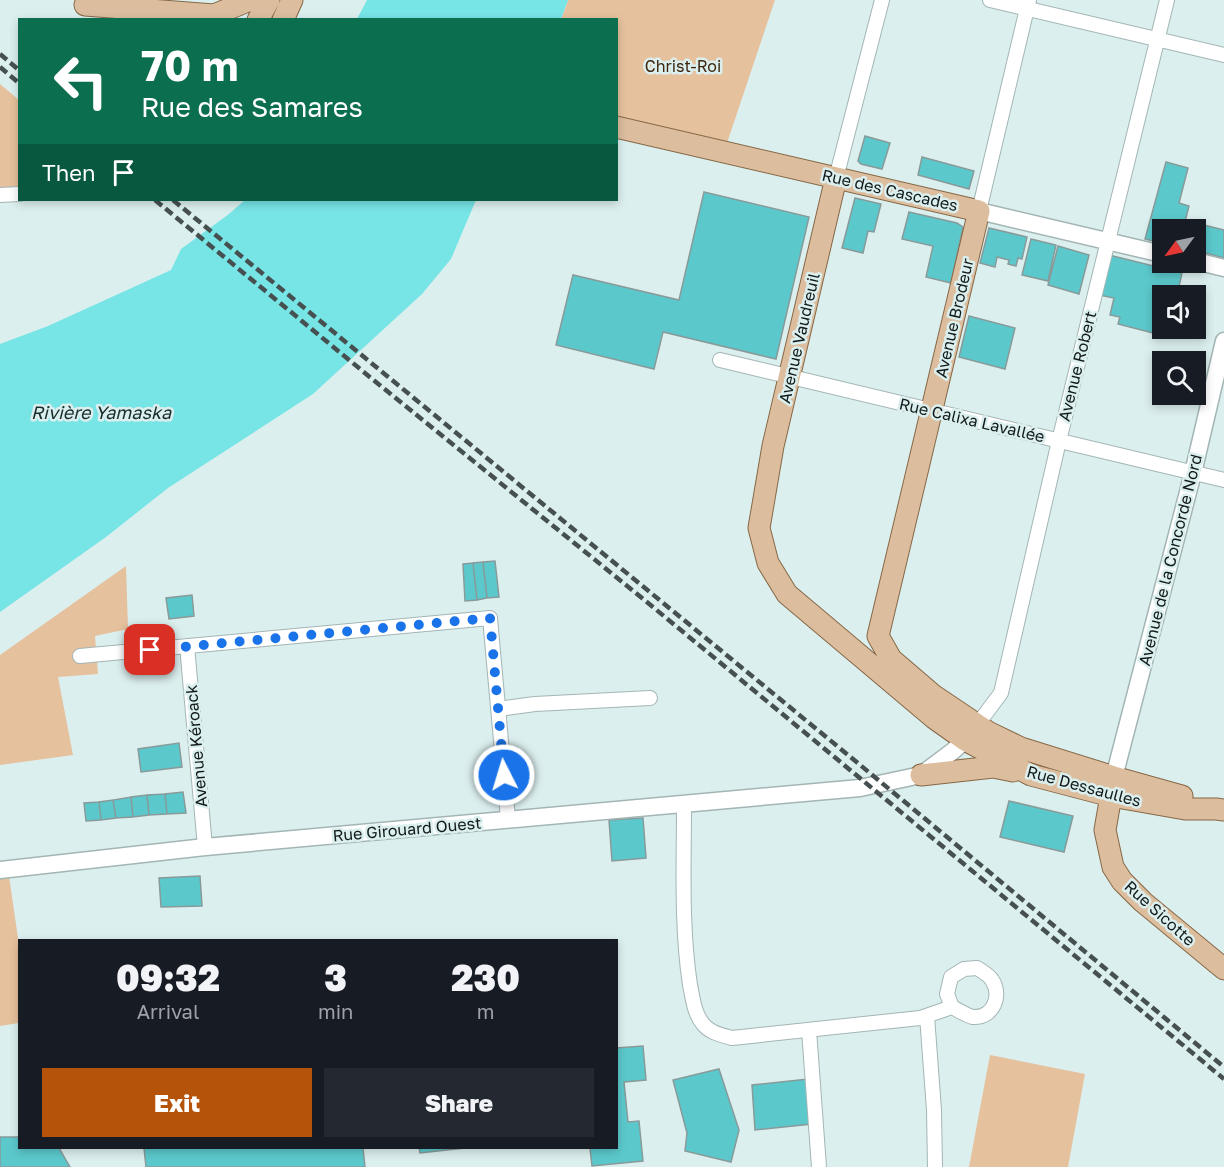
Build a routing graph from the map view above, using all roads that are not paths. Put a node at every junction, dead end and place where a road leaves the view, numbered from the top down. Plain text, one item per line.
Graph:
1 (250, 0) edge
2 (269, 0) edge
3 (292, 0) edge
4 (882, 0) edge
5 (990, 0) edge
6 (1167, 0) edge
7 (76, 2) edge
8 (1028, 4) edge
9 (150, 18) edge
10 (259, 18) edge
11 (284, 18) edge
12 (1158, 39) junction
13 (1224, 55) edge
14 (618, 127) edge
15 (836, 177) junction
16 (18, 194) edge
17 (0, 195) edge
18 (979, 211) junction
19 (1108, 241) junction
20 (1152, 252) edge
21 (1206, 264) edge
22 (1224, 268) edge
23 (1224, 341) edge
24 (720, 360) dead end
25 (790, 376) junction
26 (932, 410) junction
27 (1059, 441) junction
28 (1193, 473) junction
29 (1224, 480) edge
30 (878, 636) junction
31 (187, 646) junction
32 (849, 646) junction
33 (80, 656) dead end
34 (650, 698) dead end
35 (498, 709) junction
36 (971, 732) junction
37 (921, 775) junction
38 (1031, 775) junction
39 (1112, 787) junction
40 (684, 804) junction
41 (1220, 810) edge
42 (508, 819) junction
43 (205, 847) junction
44 (0, 870) edge
45 (1224, 969) edge
46 (952, 1007) dead end
47 (927, 1016) junction
48 (809, 1030) junction
49 (819, 1167) edge
50 (935, 1167) edge

1 - 7 main road
2 - 10 main road
3 - 11 main road
4 - 15 street, Avenue Vaudreuil
5 - 8 street
6 - 12 street, Avenue Robert
7 - 9 main road
8 - 12 street
8 - 18 street, Avenue Brodeur
12 - 13 street
12 - 19 street, Avenue Robert
14 - 15 main road, Rue des Cascades
15 - 18 main road, Rue des Cascades
15 - 25 main road, Avenue Vaudreuil
16 - 17 street
18 - 19 street, Rue des Cascades
18 - 26 main road, Avenue Brodeur
19 - 20 street, Rue des Cascades
19 - 27 street, Avenue Robert
21 - 22 street
23 - 28 street, Avenue de la Concorde Nord
24 - 25 street, Rue Calixa Lavallée
25 - 26 street, Rue Calixa Lavallée
25 - 32 main road, Avenue Vaudreuil
26 - 27 street, Rue Calixa Lavallée
26 - 30 main road, Avenue Brodeur
27 - 28 street, Rue Calixa Lavallée
27 - 36 street, Avenue Robert
28 - 29 street, Rue Calixa Lavallée
28 - 39 street, Avenue de la Concorde Nord
30 - 32 main road
30 - 36 main road, Rue Dessaulles
31 - 33 street
31 - 35 street
31 - 43 street, Avenue Kéroack
32 - 36 main road, Rue Dessaulles
34 - 35 street
35 - 42 street
36 - 37 street
36 - 38 main road, Rue Dessaulles
36 - 39 main road, Rue Dessaulles
37 - 38 main road
37 - 40 street, Rue Girouard Ouest
38 - 39 main road, Rue Dessaulles
39 - 41 main road, Rue Dessaulles
39 - 45 main road, Rue Sicotte
40 - 42 street, Rue Girouard Ouest
40 - 48 street
42 - 43 street, Rue Girouard Ouest
43 - 44 street, Rue Girouard Ouest
46 - 47 street
47 - 48 street
47 - 50 street
48 - 49 street

